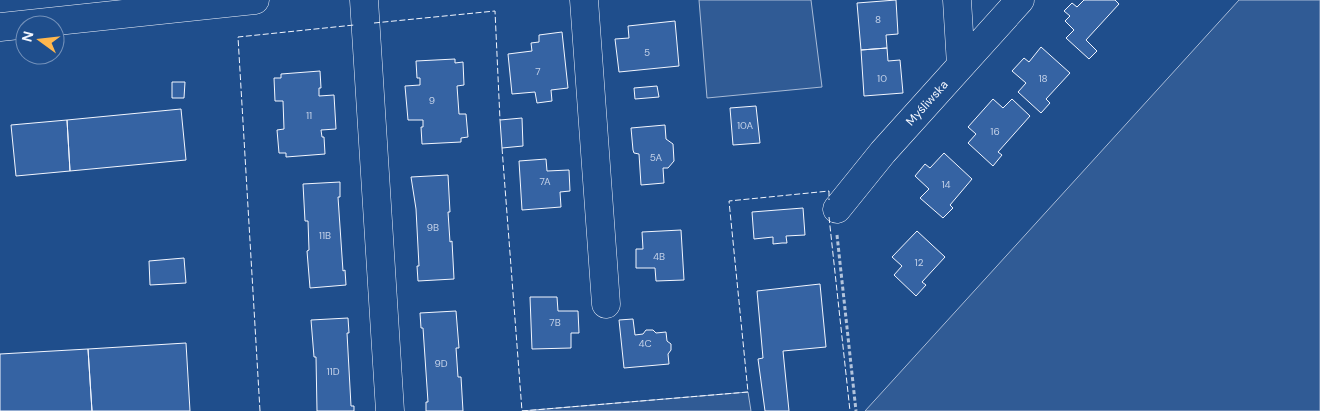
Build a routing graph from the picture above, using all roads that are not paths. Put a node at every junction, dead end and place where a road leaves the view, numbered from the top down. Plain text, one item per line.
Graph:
1 (255, 0) edge
2 (364, 0) edge
3 (584, 0) edge
4 (957, 0) edge
5 (1020, 0) edge
6 (0, 27) edge
7 (961, 65) junction
8 (837, 209) road end
9 (606, 304) dead end
10 (390, 411) edge

1 - 6 street
2 - 10 street
3 - 9 street
4 - 7 street
5 - 7 street, Myśliwska
7 - 8 street, Myśliwska

